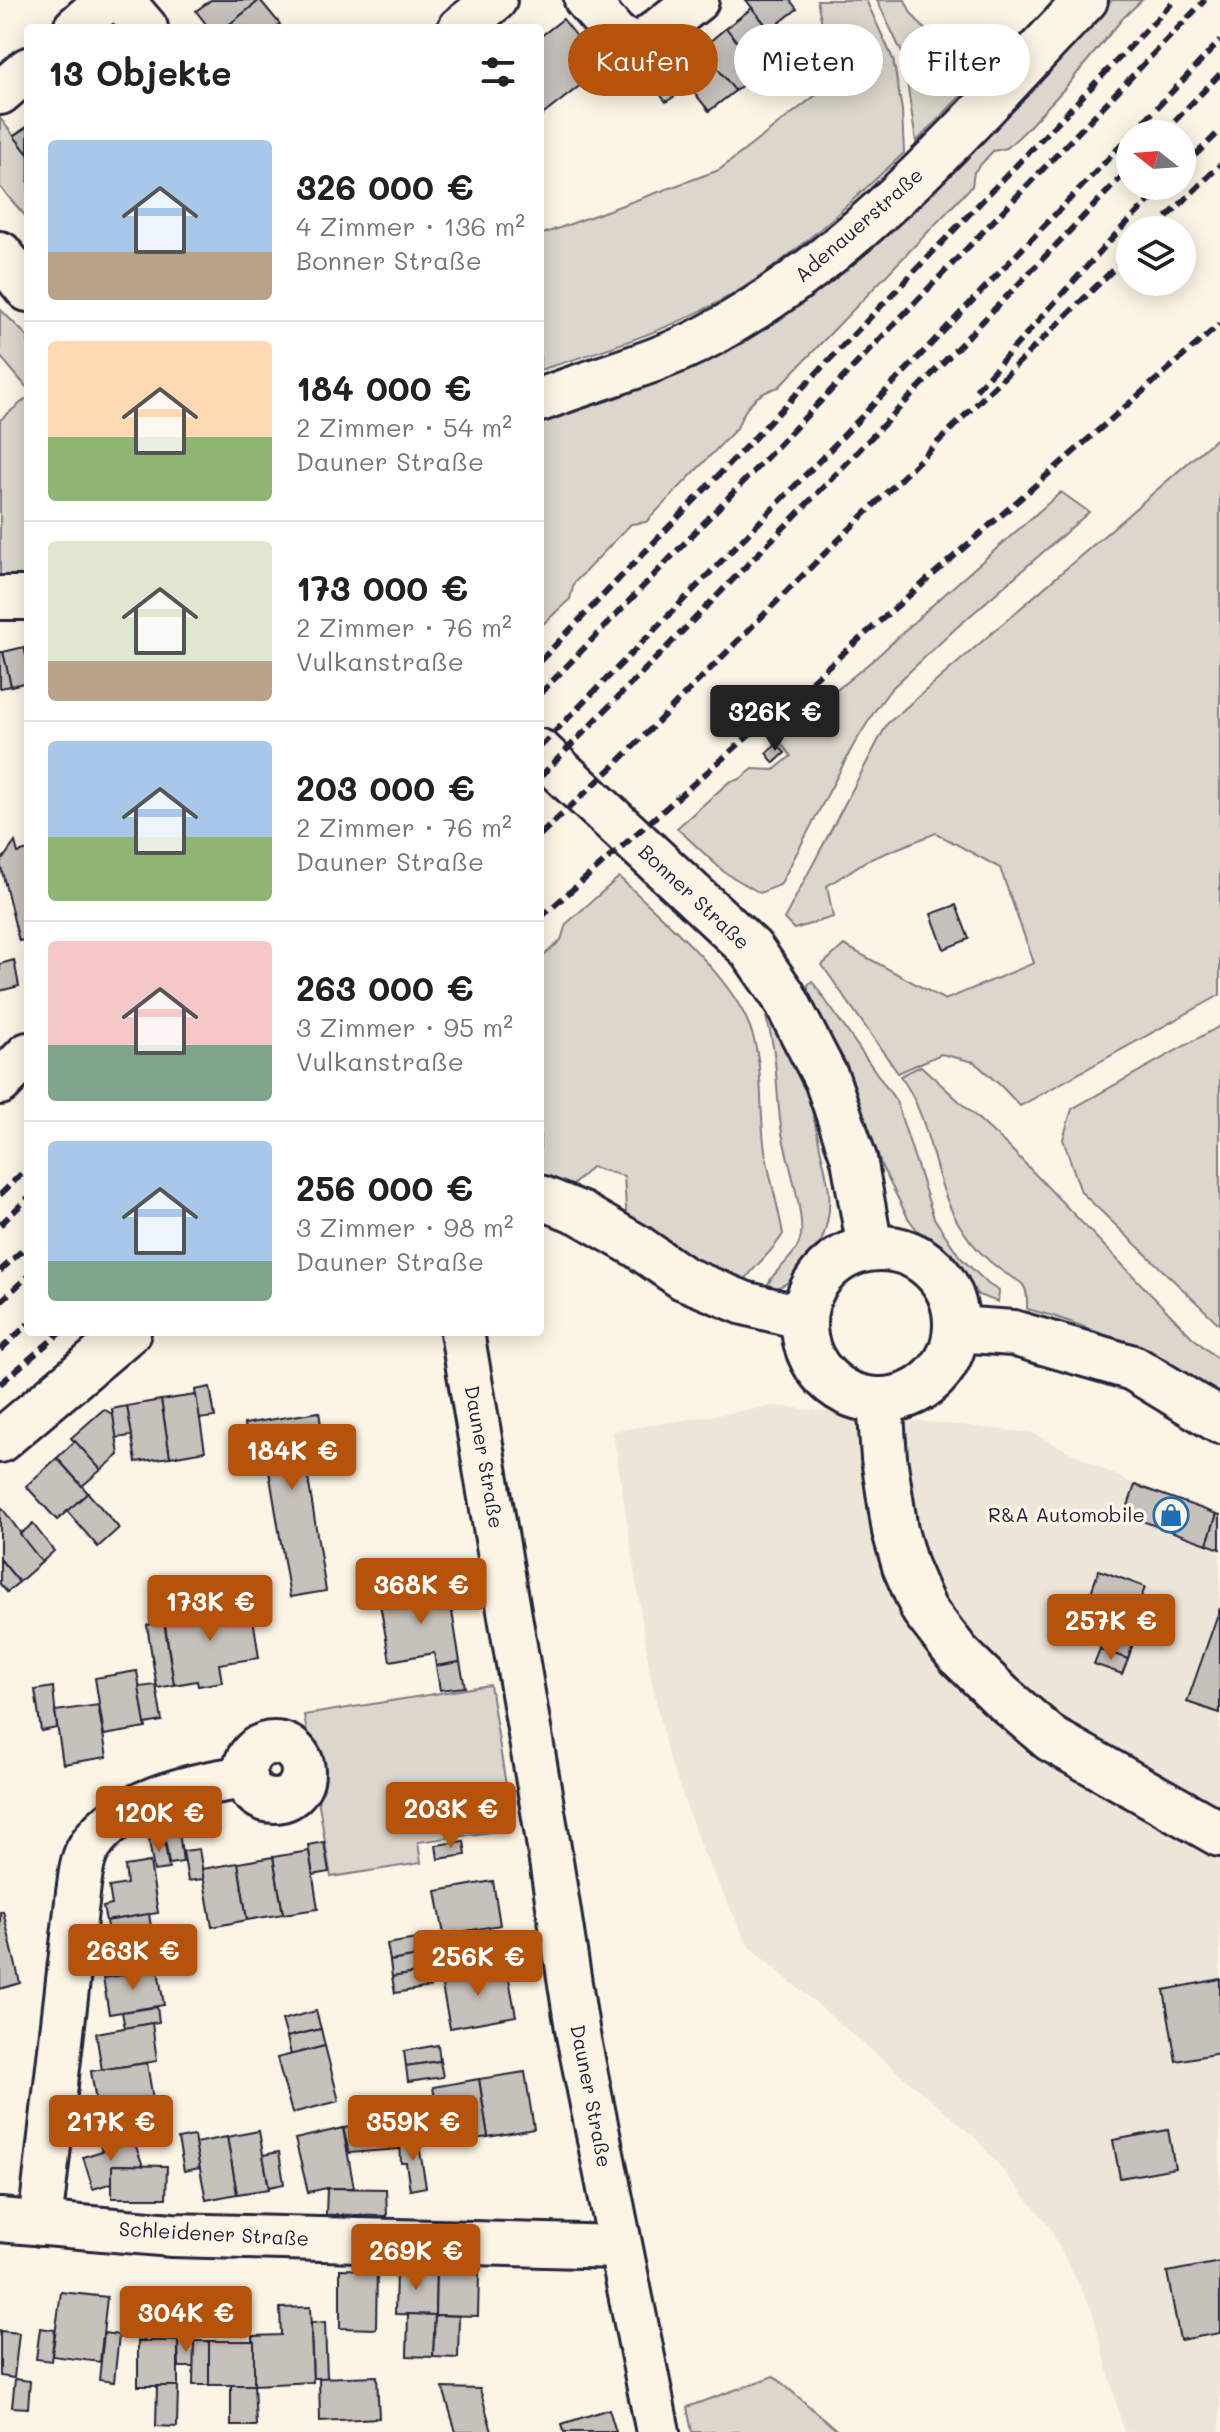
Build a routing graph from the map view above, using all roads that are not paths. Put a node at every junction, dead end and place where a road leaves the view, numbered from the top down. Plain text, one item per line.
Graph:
1 (107, 0) edge
2 (122, 0) edge
3 (495, 0) edge
4 (586, 0) edge
5 (697, 0) edge
6 (1086, 0) edge
7 (80, 24) edge
8 (143, 24) edge
9 (465, 24) edge
10 (24, 72) edge
11 (0, 93) edge
12 (0, 254) edge
13 (24, 284) edge
14 (544, 399) edge
15 (0, 598) edge
16 (24, 598) edge
17 (544, 756) edge
18 (24, 1058) edge
19 (0, 1083) edge
20 (544, 1199) edge
21 (870, 1248) junction
22 (804, 1318) junction
23 (956, 1329) junction
24 (124, 1336) edge
25 (463, 1336) edge
26 (880, 1400) junction
27 (1220, 1421) edge
28 (0, 1441) edge
29 (246, 1777) dead end
30 (1220, 1834) edge
31 (20, 2222) edge
32 (619, 2247) junction
33 (658, 2432) edge

1 - 7 street
2 - 8 street
3 - 9 street
4 - 5 street
6 - 14 street, Adenauerstraße
10 - 11 street
12 - 13 main road
15 - 16 street
17 - 21 main road, Bonner Straße
18 - 19 street
20 - 22 street
21 - 22 main road
21 - 23 main road
22 - 26 main road
23 - 26 main road
23 - 27 main road
24 - 28 street
25 - 32 street, Dauner Straße
26 - 30 main road
29 - 31 street
31 - 32 street, Schleidener Straße
32 - 33 street, Dauner Straße

